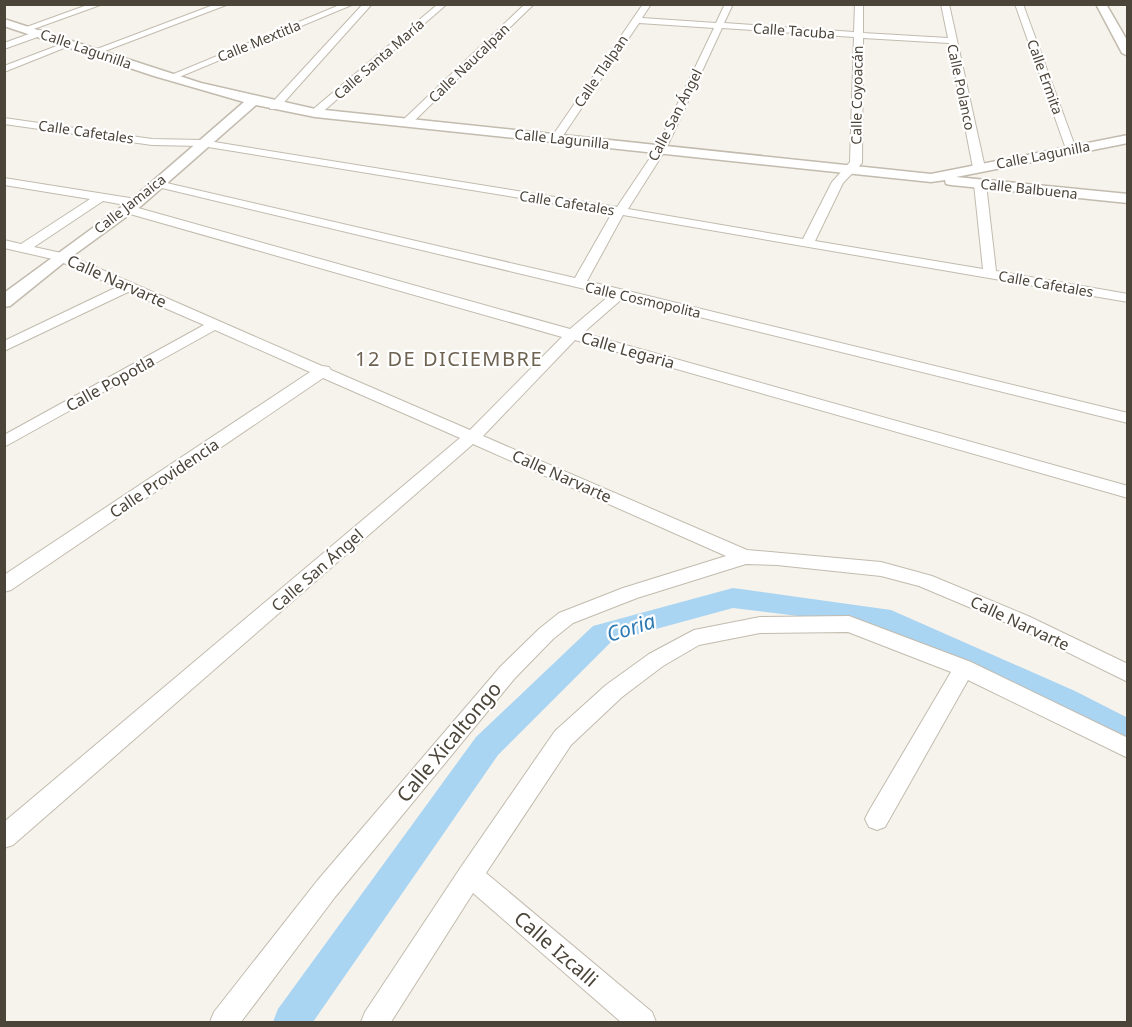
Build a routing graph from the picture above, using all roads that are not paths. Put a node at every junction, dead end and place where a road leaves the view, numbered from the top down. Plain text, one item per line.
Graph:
1 (99, 4) edge
2 (225, 4) edge
3 (350, 4) edge
4 (360, 4) edge
5 (426, 4) edge
6 (530, 4) edge
7 (646, 4) edge
8 (729, 4) edge
9 (859, 4) edge
10 (945, 4) edge
11 (1019, 4) edge
12 (1101, 4) edge
13 (368, 5) edge
14 (441, 5) edge
15 (636, 20) junction
16 (4, 22) edge
17 (720, 26) junction
18 (26, 29) junction
19 (40, 33) junction
20 (858, 35) junction
21 (951, 41) junction
22 (70, 44) junction
23 (4, 46) edge
24 (94, 52) junction
25 (1128, 53) edge
26 (4, 69) edge
27 (169, 78) junction
28 (253, 101) junction
29 (274, 107) junction
30 (315, 113) junction
31 (4, 121) edge
32 (407, 122) junction
33 (556, 138) junction
34 (1128, 139) edge
35 (202, 143) junction
36 (661, 149) junction
37 (1071, 149) junction
38 (979, 168) junction
39 (850, 170) junction
40 (931, 178) junction
41 (4, 181) edge
42 (158, 184) junction
43 (980, 184) junction
44 (101, 196) junction
45 (1128, 200) edge
46 (131, 206) junction
47 (620, 211) junction
48 (4, 244) edge
49 (807, 244) junction
50 (25, 247) junction
51 (61, 257) junction
52 (990, 275) junction
53 (579, 284) junction
54 (129, 286) junction
55 (620, 293) junction
56 (1128, 298) edge
57 (4, 302) edge
58 (216, 324) junction
59 (573, 334) junction
60 (4, 347) edge
61 (324, 370) junction
62 (1128, 418) edge
63 (473, 436) junction
64 (4, 442) edge
65 (1128, 492) edge
66 (745, 557) junction
67 (4, 585) edge
68 (964, 668) junction
69 (1128, 674) edge
70 (1128, 749) edge
71 (878, 819) dead end
72 (4, 837) edge
73 (470, 875) junction
74 (224, 1023) edge
75 (375, 1023) edge
76 (642, 1023) edge

1 - 18 street
2 - 24 street
3 - 27 street, Calle Mextitla
4 - 13 street
5 - 14 street
6 - 32 street, Calle Naucalpan
7 - 15 street, Calle Tlalpan
8 - 17 street, Calle San Ángel
9 - 20 street, Calle Coyoacán
10 - 21 street, Calle Polanco
11 - 37 street, Calle Ermita
12 - 25 street
13 - 29 street
14 - 30 street, Calle Santa María
15 - 17 street, Calle Tacuba
15 - 33 street, Calle Tlalpan
16 - 18 street, Calle Lagunilla
17 - 20 street, Calle Tacuba
17 - 36 street, Calle San Ángel
18 - 19 street, Calle Lagunilla
19 - 22 street, Calle Lagunilla
19 - 23 street
20 - 21 street, Calle Tacuba
20 - 39 street, Calle Coyoacán
21 - 38 street, Calle Polanco
22 - 24 street, Calle Lagunilla
22 - 26 street
24 - 27 street, Calle Lagunilla
27 - 28 street, Calle Lagunilla
28 - 29 street, Calle Lagunilla
28 - 35 street, Calle Jamaica
29 - 30 street, Calle Lagunilla
30 - 32 street, Calle Lagunilla
31 - 35 street, Calle Cafetales
32 - 33 street, Calle Lagunilla
33 - 36 street, Calle Lagunilla
34 - 37 street, Calle Lagunilla
35 - 42 street, Calle Jamaica
35 - 47 street, Calle Cafetales
36 - 39 street, Calle Lagunilla
36 - 47 street, Calle San Ángel
37 - 38 street, Calle Lagunilla
38 - 40 street, Calle Lagunilla
39 - 40 street, Calle Lagunilla
39 - 49 street, Calle Coyoacán
40 - 43 street, Calle Balbuena
41 - 44 street, Calle Legaria
42 - 46 street, Calle Jamaica
42 - 53 street, Calle Cosmopolita
43 - 45 street, Calle Balbuena
43 - 52 street
44 - 46 street, Calle Legaria
44 - 50 street
46 - 51 street, Calle Jamaica
46 - 59 street, Calle Legaria
47 - 49 street, Calle Cafetales
47 - 53 street, Calle San Ángel
48 - 50 street, Calle Narvarte
49 - 52 street, Calle Cafetales
50 - 51 street, Calle Narvarte
51 - 54 street, Calle Narvarte
51 - 57 street, Calle Jamaica
52 - 56 street, Calle Cafetales
53 - 55 street, Calle Cosmopolita
54 - 58 street, Calle Narvarte
54 - 60 street
55 - 59 street, Calle San Ángel
55 - 62 street, Calle Cosmopolita
58 - 61 street, Calle Narvarte
58 - 64 street, Calle Popotla
59 - 63 street, Calle San Ángel
59 - 65 street, Calle Legaria
61 - 63 street, Calle Narvarte
61 - 67 street, Calle Providencia
63 - 66 street, Calle Narvarte
63 - 72 street, Calle San Ángel
66 - 69 street, Calle Narvarte
66 - 74 street, Calle Xicaltongo
68 - 70 street
68 - 71 street
68 - 73 street
73 - 75 street
73 - 76 street, Calle Izcalli

